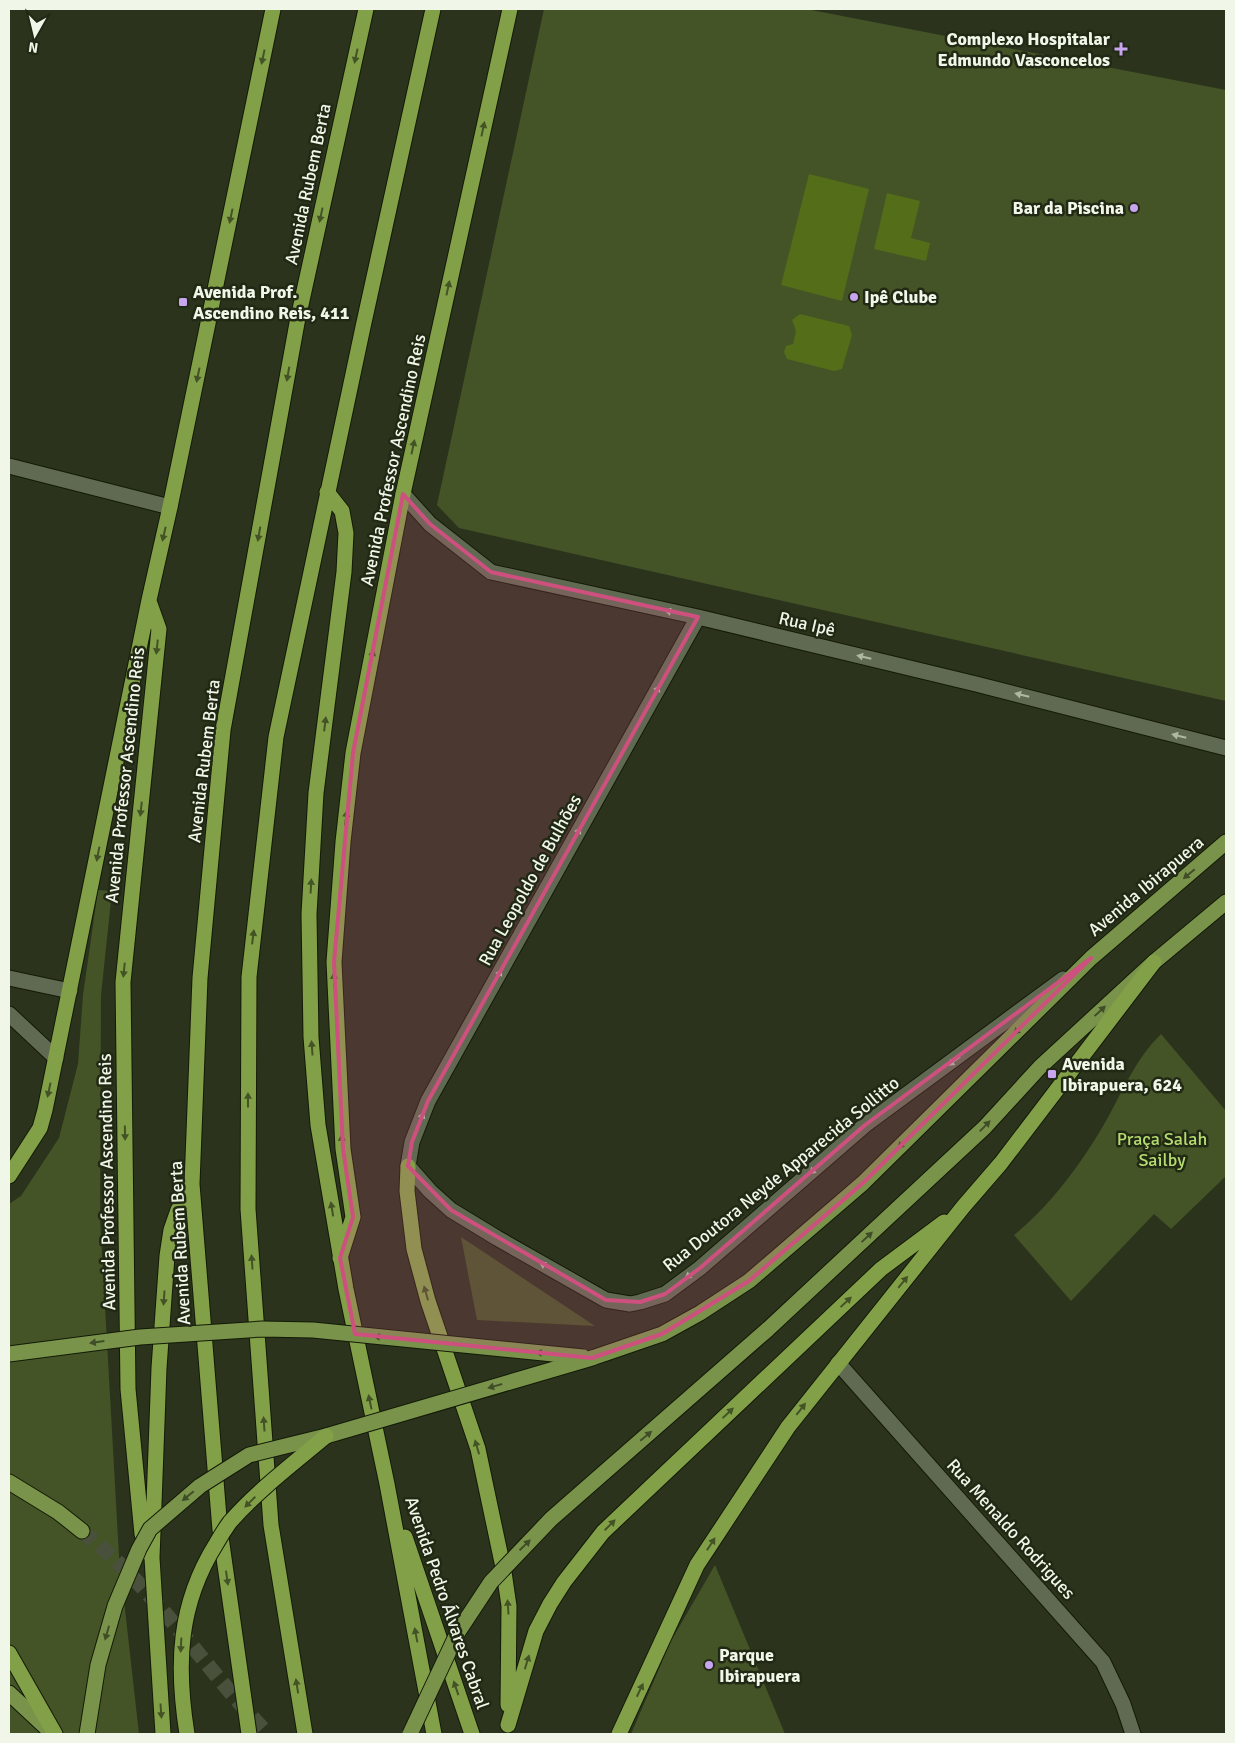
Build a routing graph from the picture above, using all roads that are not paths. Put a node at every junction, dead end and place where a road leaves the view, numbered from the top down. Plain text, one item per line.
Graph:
1 (273, 9) edge
2 (366, 9) edge
3 (433, 9) edge
4 (510, 9) edge
5 (9, 466) edge
6 (328, 492) junction
7 (403, 494) junction
8 (170, 507) junction
9 (149, 600) junction
10 (698, 617) junction
11 (1226, 748) edge
12 (1226, 842) edge
13 (1226, 902) edge
14 (1091, 958) junction
15 (1154, 962) junction
16 (9, 978) edge
17 (70, 991) junction
18 (9, 1014) edge
19 (56, 1058) junction
20 (408, 1166) junction
21 (9, 1176) edge
22 (192, 1184) junction
23 (963, 1207) junction
24 (340, 1258) junction
25 (9, 1354) edge
26 (592, 1358) junction
27 (838, 1364) junction
28 (326, 1436) junction
29 (9, 1482) edge
30 (387, 1484) junction
31 (82, 1531) tunnel mouth
32 (152, 1558) junction
33 (9, 1653) edge
34 (9, 1693) edge
35 (507, 1730) edge
36 (54, 1734) edge
37 (87, 1734) edge
38 (163, 1734) edge
39 (187, 1734) edge
40 (249, 1734) edge
41 (305, 1734) edge
42 (410, 1734) edge
43 (434, 1734) edge
44 (472, 1734) edge
45 (619, 1734) edge
46 (1133, 1734) edge

1 -> 8 highway
2 -> 22 highway, Avenida Rubem Berta
3 - 6 highway
7 -> 4 highway, Avenida Professor Ascendino Reis
5 - 8 street
24 -> 6 highway
41 -> 6 highway
10 -> 7 street, Rua Ipê
24 -> 7 highway, Avenida Professor Ascendino Reis
8 -> 9 highway
9 -> 17 highway
9 -> 32 highway, Avenida Professor Ascendino Reis
11 -> 10 street, Rua Ipê
20 -> 10 street, Rua Leopoldo de Bulhões
12 -> 14 main road, Avenida Ibirapuera
13 - 15 main road
14 -> 20 street, Rua Doutora Neyde Apparecida Sollitto
14 -> 26 main road, Avenida Ibirapuera
15 - 23 highway
42 -> 15 main road, bridge
16 - 17 street
17 - 19 highway
18 - 19 street
19 -> 21 highway
35 -> 20 highway
22 -> 32 highway
22 -> 40 highway, Avenida Rubem Berta
27 -> 23 highway
35 -> 23 highway
30 -> 24 highway, Avenida Professor Ascendino Reis
26 -> 25 main road, bridge
26 -> 28 main road, Avenida Ibirapuera, bridge
45 -> 27 highway
27 - 46 street, Rua Menaldo Rodrigues
28 -> 37 main road, Avenida Ibirapuera, bridge
28 -> 39 highway, bridge
29 - 31 main road
43 -> 30 highway
44 -> 30 highway, Avenida Pedro Álvares Cabral
32 -> 38 highway
33 - 36 highway
34 - 36 main road

